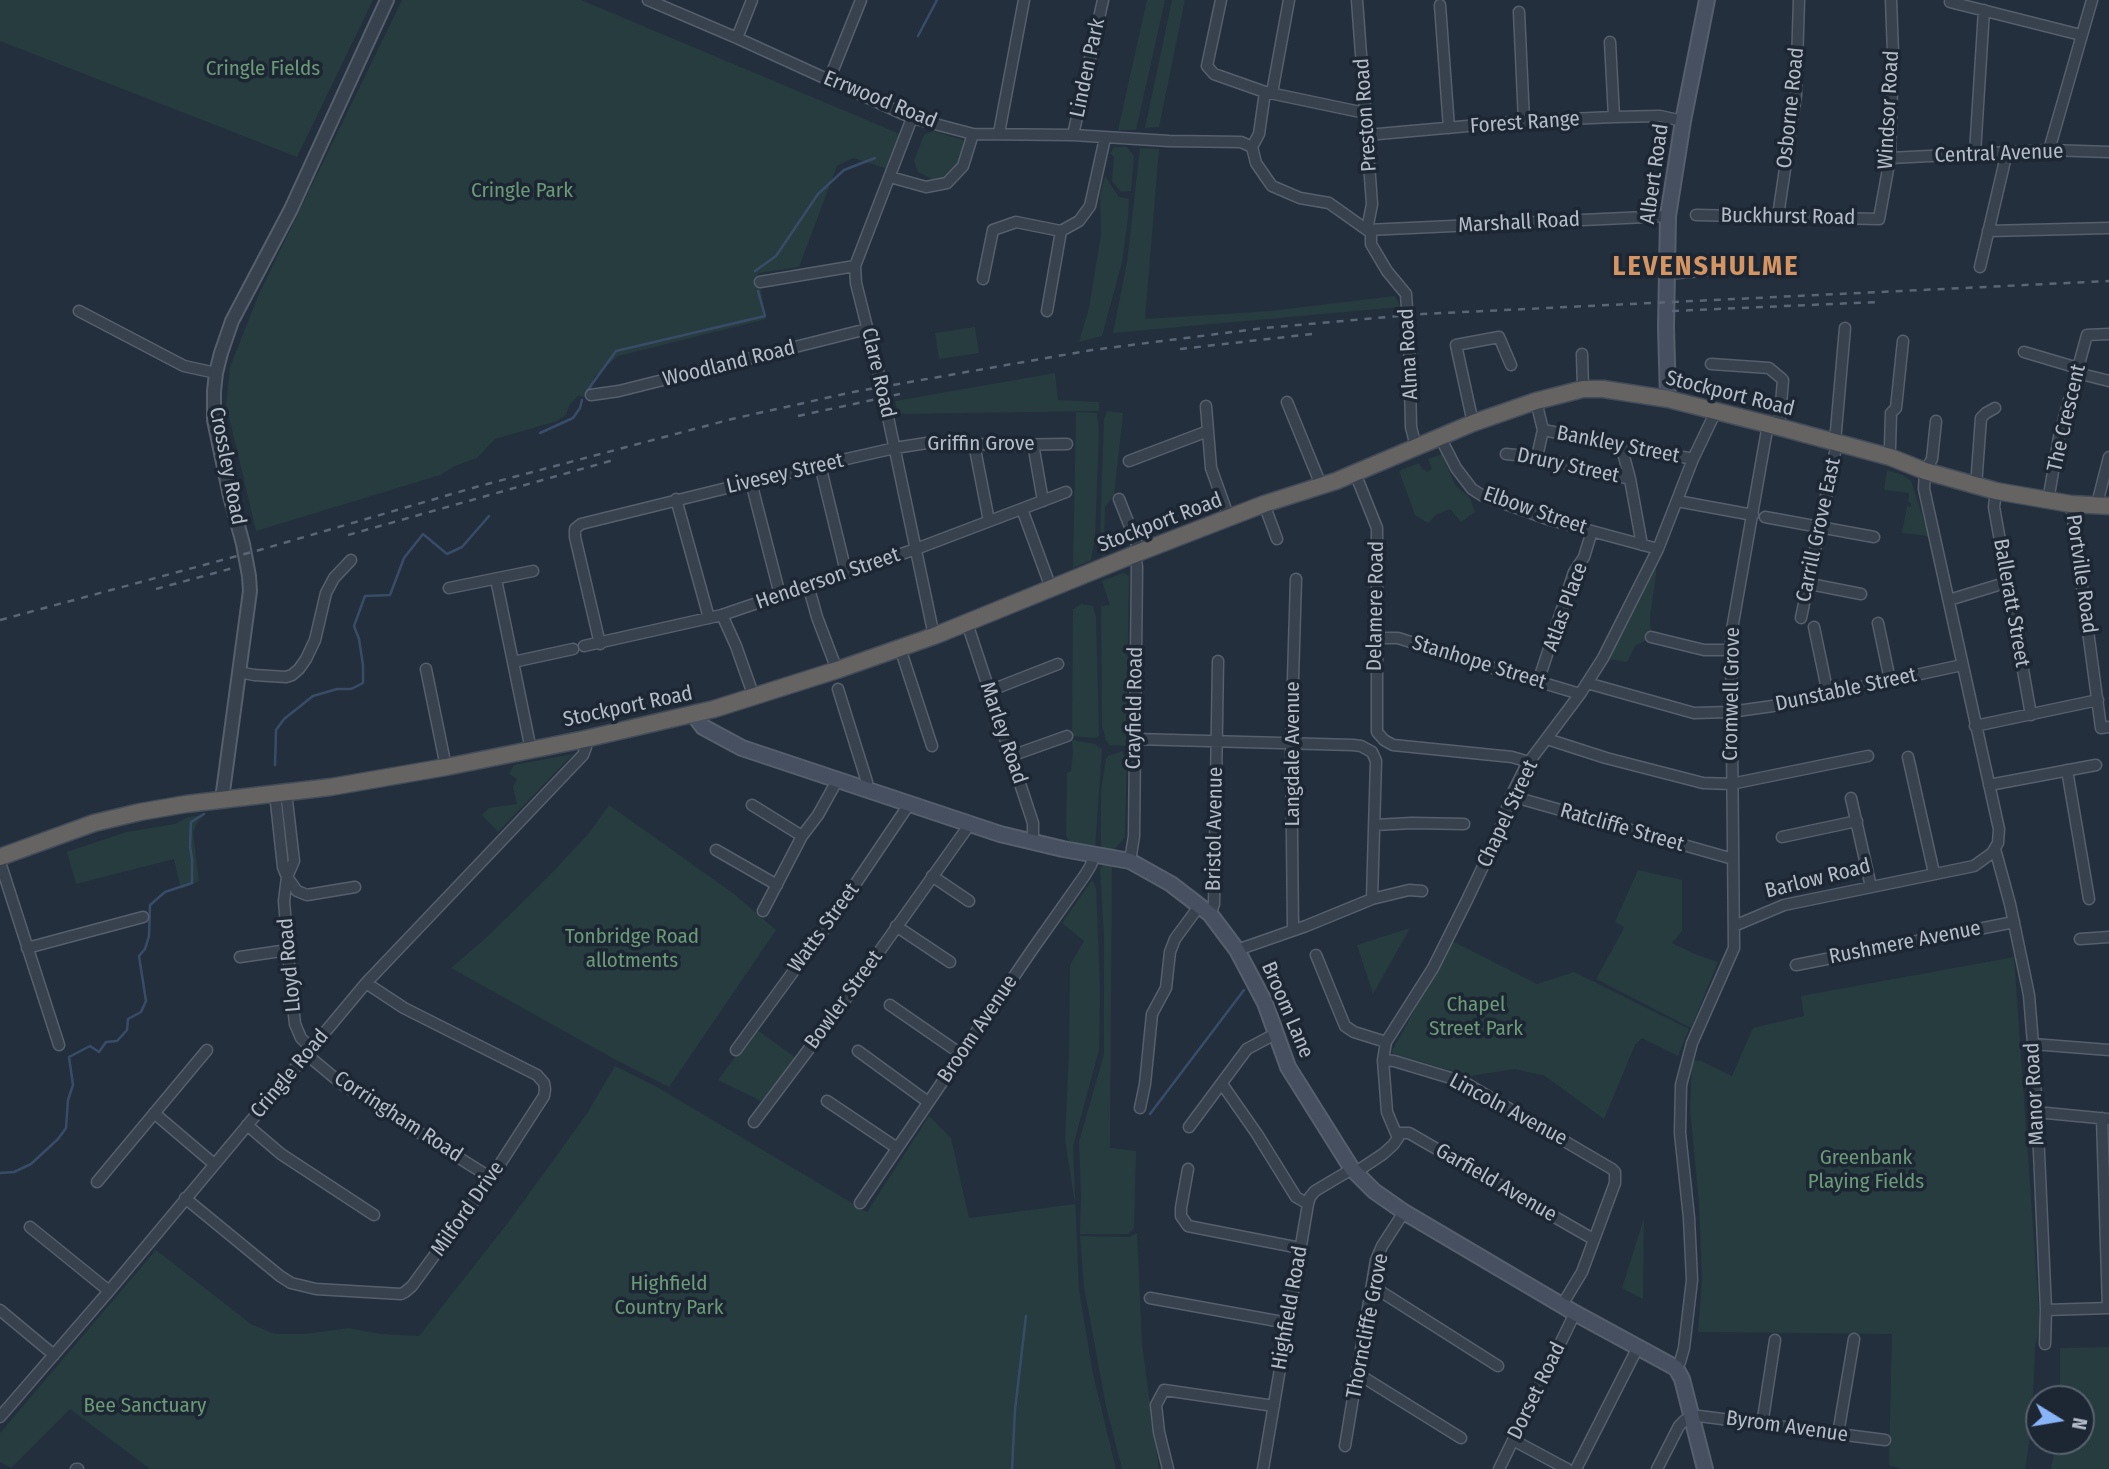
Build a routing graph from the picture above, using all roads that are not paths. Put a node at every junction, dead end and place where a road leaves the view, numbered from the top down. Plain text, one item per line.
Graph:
1 (387, 0) edge
2 (648, 0) edge
3 (752, 0) edge
4 (861, 0) edge
5 (1024, 0) edge
6 (1102, 0) edge
7 (1221, 0) edge
8 (1289, 0) edge
9 (1357, 0) edge
10 (1707, 0) edge
11 (1799, 0) edge
12 (1891, 0) edge
13 (2092, 0) edge
14 (1950, 2) dead end
15 (1440, 5) dead end
16 (1984, 10) junction
17 (1519, 12) dead end
18 (2081, 35) junction
19 (737, 38) junction
20 (1609, 42) dead end
21 (829, 80) junction
22 (1268, 93) junction
23 (1365, 113) junction
24 (1614, 117) junction
25 (912, 118) junction
26 (1524, 121) junction
27 (1683, 121) junction
28 (1449, 128) junction
29 (999, 133) junction
30 (973, 134) junction
31 (1073, 135) junction
32 (1367, 135) junction
33 (1105, 138) junction
34 (1252, 147) junction
35 (2049, 150) junction
36 (2007, 152) junction
37 (2109, 152) edge
38 (1975, 153) junction
39 (1890, 158) junction
40 (890, 177) junction
41 (1696, 215) dead end
42 (1668, 216) junction
43 (1778, 216) junction
44 (1879, 219) joint
45 (2109, 228) edge
46 (1369, 230) junction
47 (1061, 231) junction
48 (1988, 231) junction
49 (855, 266) junction
50 (1980, 267) dead end
51 (1712, 270) dead end
52 (1666, 274) junction
53 (983, 279) dead end
54 (760, 282) dead end
55 (1048, 311) dead end
56 (79, 312) dead end
57 (1844, 328) dead end
58 (867, 329) junction
59 (2109, 334) edge
60 (1903, 341) dead end
61 (2024, 352) dead end
62 (1582, 354) dead end
63 (1711, 364) dead end
64 (1511, 365) dead end
65 (2077, 370) junction
66 (216, 373) junction
67 (2109, 381) edge
68 (1583, 389) junction
69 (591, 395) dead end
70 (1668, 399) junction
71 (1536, 401) junction
72 (1287, 402) dead end
73 (1206, 406) dead end
74 (1996, 408) dead end
75 (1716, 411) junction
76 (1936, 421) dead end
77 (1473, 423) junction
78 (1774, 425) junction
79 (1543, 430) junction
80 (1208, 431) junction
81 (1440, 436) junction
82 (1836, 442) junction
83 (974, 444) junction
84 (1034, 444) junction
85 (1067, 444) dead end
86 (1621, 445) junction
87 (1416, 447) junction
88 (895, 448) junction
89 (1506, 454) dead end
90 (1887, 456) junction
91 (1537, 457) junction
92 (2109, 457) edge
93 (1693, 459) junction
94 (1129, 461) dead end
95 (820, 465) junction
96 (1925, 471) junction
97 (1354, 473) junction
98 (1630, 479) junction
99 (751, 482) junction
100 (1321, 485) junction
101 (1976, 486) junction
102 (1996, 491) junction
103 (1066, 492) dead end
104 (676, 499) junction
105 (1119, 499) dead end
106 (1043, 501) junction
107 (1676, 501) junction
108 (2048, 501) junction
109 (1264, 504) junction
110 (2071, 504) junction
111 (2104, 506) edge
112 (1022, 509) junction
113 (1753, 515) junction
114 (1765, 517) dead end
115 (1228, 518) junction
116 (989, 521) junction
117 (1821, 527) junction
118 (1592, 531) junction
119 (1874, 537) dead end
120 (1277, 539) dead end
121 (1642, 545) junction
122 (916, 549) junction
123 (1658, 549) junction
124 (1137, 553) junction
125 (351, 560) dead end
126 (533, 571) dead end
127 (846, 572) junction
128 (496, 579) junction
129 (1296, 579) dead end
130 (2008, 582) junction
131 (1810, 584) junction
132 (808, 585) junction
133 (449, 588) dead end
134 (1051, 588) junction
135 (1861, 594) dead end
136 (780, 595) junction
137 (1949, 600) junction
138 (722, 615) junction
139 (709, 618) junction
140 (1801, 618) dead end
141 (967, 623) junction
142 (1878, 623) dead end
143 (1814, 627) dead end
144 (934, 636) junction
145 (1651, 637) dead end
146 (1376, 638) junction
147 (600, 644) junction
148 (584, 646) dead end
149 (900, 648) junction
150 (573, 649) dead end
151 (1730, 650) junction
152 (1218, 661) dead end
153 (513, 662) junction
154 (1058, 664) dead end
155 (1962, 665) junction
156 (426, 669) dead end
157 (837, 670) junction
158 (239, 672) junction
159 (1890, 680) junction
160 (1538, 682) junction
161 (1587, 683) junction
162 (838, 689) dead end
163 (989, 691) junction
164 (1580, 694) junction
165 (1828, 694) junction
166 (754, 697) junction
167 (2098, 700) junction
168 (1730, 712) junction
169 (694, 715) junction
170 (2031, 715) junction
171 (1975, 726) junction
172 (2105, 727) edge
173 (1067, 736) dead end
174 (1547, 738) junction
175 (585, 739) junction
176 (1135, 739) junction
177 (1217, 742) junction
178 (1291, 745) junction
179 (932, 746) dead end
180 (531, 750) junction
181 (1011, 756) junction
182 (1868, 756) dead end
183 (1908, 757) dead end
184 (1529, 762) junction
185 (2096, 765) dead end
186 (446, 767) junction
187 (2067, 770) junction
188 (838, 779) junction
189 (1731, 784) junction
190 (1989, 785) junction
191 (865, 788) junction
192 (281, 792) junction
193 (1511, 796) junction
194 (1851, 798) dead end
195 (222, 799) junction
196 (910, 803) junction
197 (752, 805) dead end
198 (1857, 821) junction
199 (970, 824) junction
200 (1464, 824) dead end
201 (1375, 825) junction
202 (802, 836) junction
203 (1782, 837) dead end
204 (1033, 843) junction
205 (1995, 849) junction
206 (716, 850) dead end
207 (1090, 854) junction
208 (1732, 859) junction
209 (0, 860) edge
210 (1124, 860) junction
211 (1934, 873) junction
212 (932, 876) junction
213 (287, 877) junction
214 (777, 885) junction
215 (355, 887) dead end
216 (1871, 887) junction
217 (1422, 891) dead end
218 (1372, 899) junction
219 (2089, 899) dead end
220 (969, 901) dead end
221 (1205, 910) junction
222 (763, 911) dead end
223 (143, 917) dead end
224 (2014, 922) junction
225 (896, 926) junction
226 (1734, 926) junction
227 (1293, 929) junction
228 (2109, 937) edge
229 (2080, 939) dead end
230 (27, 948) junction
231 (288, 950) junction
232 (1237, 950) junction
233 (1316, 955) dead end
234 (240, 957) dead end
235 (950, 962) dead end
236 (1796, 965) dead end
237 (366, 983) junction
238 (890, 1005) dead end
239 (1275, 1034) junction
240 (1386, 1042) junction
241 (2033, 1044) junction
242 (59, 1045) dead end
243 (207, 1050) dead end
244 (736, 1050) dead end
245 (2109, 1050) edge
246 (309, 1051) junction
247 (858, 1051) dead end
248 (961, 1054) junction
249 (1383, 1060) junction
250 (1222, 1084) junction
251 (827, 1101) dead end
252 (929, 1102) junction
253 (1140, 1108) dead end
254 (2036, 1112) junction
255 (154, 1113) junction
256 (2106, 1119) edge
257 (754, 1122) dead end
258 (247, 1125) junction
259 (1189, 1127) dead end
260 (1397, 1133) junction
261 (897, 1148) junction
262 (214, 1164) junction
263 (1188, 1169) dead end
264 (1354, 1170) junction
265 (492, 1178) junction
266 (97, 1182) dead end
267 (186, 1198) junction
268 (860, 1203) dead end
269 (1308, 1205) junction
270 (1404, 1212) junction
271 (374, 1215) dead end
272 (30, 1227) dead end
273 (1593, 1239) junction
274 (1300, 1248) junction
275 (1372, 1286) junction
276 (109, 1291) junction
277 (1150, 1298) dead end
278 (1562, 1305) junction
279 (2109, 1308) edge
280 (0, 1310) edge
281 (2046, 1310) junction
282 (1575, 1313) junction
283 (1288, 1323) junction
284 (1854, 1339) dead end
285 (1775, 1340) dead end
286 (2045, 1343) dead end
287 (1638, 1347) junction
288 (54, 1355) junction
289 (1498, 1366) dead end
290 (1676, 1368) junction
291 (1358, 1374) junction
292 (1274, 1406) junction
293 (0, 1417) edge
294 (1690, 1418) junction
295 (1762, 1425) junction
296 (1838, 1434) junction
297 (1461, 1438) dead end
298 (1513, 1440) junction
299 (1885, 1440) dead end
300 (1345, 1446) dead end
301 (1168, 1469) edge
302 (1263, 1469) edge
303 (1499, 1469) edge
304 (1567, 1469) edge
305 (1576, 1469) edge
306 (1657, 1469) edge
307 (1705, 1469) edge

1 - 66 street, Crossley Road
2 - 19 street, Errwood Road
3 - 19 street
4 - 21 street
5 - 29 street
6 - 31 street, Linden Park
7 - 22 street
8 - 22 street
9 - 23 street, Preston Road
10 - 27 main road, Albert Road
11 - 43 street, Osborne Road
12 - 39 street, Windsor Road
13 - 18 street
14 - 16 street
15 - 28 street
16 - 18 street
16 - 38 street
17 - 26 street
18 - 35 street
19 - 21 street, Errwood Road
20 - 24 street
21 - 25 street, Errwood Road
22 - 23 street
22 - 34 street
23 - 32 street, Preston Road
24 - 26 street, Forest Range
24 - 27 street, Forest Range
25 - 30 street, Errwood Road
25 - 40 street
26 - 28 street, Forest Range
27 - 42 main road, Albert Road
28 - 32 street, Forest Range
29 - 30 street, Errwood Road
29 - 31 street, Errwood Road
30 - 40 street
31 - 33 street, Errwood Road
32 - 46 street, Preston Road
33 - 34 street, Errwood Road
33 - 47 street
34 - 46 street
35 - 36 street, Central Avenue
35 - 37 street, Central Avenue
36 - 38 street, Central Avenue
36 - 48 street
38 - 39 street, Central Avenue
39 - 44 street, Windsor Road
40 - 49 street
41 - 43 street, Buckhurst Road
42 - 46 street, Marshall Road
42 - 52 main road, Albert Road
43 - 44 street, Buckhurst Road
45 - 48 street
46 - 87 street, Alma Road
47 - 53 street
47 - 55 street
48 - 50 street
49 - 54 street
49 - 58 street, Clare Road
51 - 52 street
52 - 70 main road, Albert Road
56 - 66 street
57 - 82 street, Carrill Grove East
58 - 69 street, Woodland Road
58 - 88 street, Clare Road
59 - 65 street, The Crescent
60 - 90 street
61 - 65 street
62 - 68 street
63 - 78 street, Cromwell Grove
64 - 77 street
65 - 67 street
65 - 108 street, The Crescent
66 - 158 street, Crossley Road
68 - 70 highway, Stockport Road
68 - 71 highway, Stockport Road
70 - 75 highway, Stockport Road
71 - 77 highway, Stockport Road
71 - 79 street
72 - 100 street
73 - 80 street
74 - 101 street
75 - 78 highway, Stockport Road
75 - 93 street, Chapel Street
76 - 96 street
77 - 81 highway, Stockport Road
78 - 82 highway, Stockport Road
78 - 113 street, Cromwell Grove
79 - 86 street, Bankley Street
79 - 91 street
80 - 94 street
80 - 115 street
81 - 87 highway, Stockport Road
81 - 118 street, Elbow Street
82 - 90 highway, Stockport Road
82 - 117 street, Carrill Grove East
83 - 84 street, Griffin Grove
83 - 88 street, Griffin Grove
83 - 116 street
84 - 85 street, Griffin Grove
84 - 106 street
86 - 93 street, Bankley Street
86 - 98 street
87 - 97 highway, Stockport Road
88 - 95 street, Livesey Street
88 - 122 street, Clare Road
89 - 91 street, Drury Street
90 - 96 highway, Stockport Road
91 - 98 street, Drury Street
92 - 111 street
93 - 107 street, Chapel Street
95 - 99 street, Livesey Street
95 - 127 street
96 - 101 highway, Stockport Road
96 - 137 street
97 - 100 highway, Stockport Road
97 - 146 street, Delamere Road
98 - 121 street
99 - 104 street, Livesey Street
99 - 136 street
100 - 109 highway, Stockport Road
101 - 102 highway, Stockport Road
102 - 108 highway, Stockport Road
102 - 130 street, Balleratt Street
103 - 106 street, Henderson Street
104 - 139 street
104 - 147 street, Livesey Street
105 - 124 street, Crayfield Road
106 - 112 street, Henderson Street
107 - 113 street
107 - 123 street, Chapel Street
108 - 110 highway, Stockport Road
109 - 115 highway, Stockport Road
109 - 120 street
110 - 111 highway, Stockport Road
110 - 167 street, Portville Road
112 - 116 street, Henderson Street
112 - 134 street
113 - 151 street, Cromwell Grove
114 - 117 street
115 - 124 highway, Stockport Road
116 - 122 street, Henderson Street
117 - 119 street
117 - 131 street, Carrill Grove East
118 - 121 street, Elbow Street
118 - 160 street, Atlas Place
121 - 123 street, Elbow Street
122 - 127 street, Henderson Street
122 - 144 street, Clare Road
123 - 161 street, Chapel Street
124 - 134 highway, Stockport Road
124 - 176 street, Crayfield Road
125 - 158 street
126 - 128 street
127 - 132 street, Henderson Street
128 - 133 street
128 - 153 street
129 - 178 street, Langdale Avenue
130 - 137 street
130 - 170 street, Balleratt Street
131 - 135 street
131 - 140 street, Carrill Grove East
132 - 136 street, Henderson Street
132 - 157 street
134 - 141 highway, Stockport Road
136 - 138 street, Henderson Street
137 - 155 street
138 - 139 street, Henderson Street
138 - 166 street
139 - 147 street, Henderson Street
141 - 144 highway, Stockport Road
141 - 163 street, Marley Road
142 - 159 street
143 - 165 street
144 - 149 highway, Stockport Road
145 - 151 street
146 - 160 street, Stanhope Street
146 - 184 street, Delamere Road
147 - 148 street, Henderson Street
149 - 157 highway, Stockport Road
149 - 179 street
150 - 153 street
151 - 168 street, Cromwell Grove
152 - 177 street, Bristol Avenue
153 - 180 street
154 - 163 street
155 - 159 street, Dunstable Street
155 - 171 street
156 - 186 street
157 - 166 highway, Stockport Road
158 - 195 street, Crossley Road
159 - 165 street, Dunstable Street
160 - 164 street, Stanhope Street
161 - 164 street, Chapel Street
161 - 168 street, Dunstable Street
162 - 191 street
163 - 181 street, Marley Road
164 - 174 street, Chapel Street
165 - 168 street, Dunstable Street
166 - 169 highway, Stockport Road
167 - 170 street
167 - 172 street, Portville Road
168 - 189 street, Cromwell Grove
169 - 175 highway, Stockport Road
169 - 188 main road, Broom Lane
170 - 171 street
171 - 190 street
173 - 181 street
174 - 184 street, Chapel Street
174 - 189 street
175 - 180 highway, Stockport Road
175 - 237 street, Cringle Road
176 - 177 street
176 - 210 street, Crayfield Road
177 - 178 street
177 - 221 street, Bristol Avenue
178 - 201 street
178 - 227 street, Langdale Avenue
180 - 186 highway, Stockport Road
181 - 204 street, Marley Road
182 - 189 street
183 - 211 street
184 - 193 street, Chapel Street
185 - 187 street
186 - 192 highway, Stockport Road
187 - 190 street
187 - 219 street
188 - 191 main road, Broom Lane
188 - 202 street
189 - 208 street, Cromwell Grove
190 - 205 street
191 - 196 main road, Broom Lane
192 - 195 highway, Stockport Road
192 - 213 street, Lloyd Road
193 - 208 street, Ratcliffe Street
193 - 240 street, Chapel Street
194 - 198 street
195 - 209 highway, Stockport Road
196 - 199 main road, Broom Lane
196 - 244 street, Watts Street
197 - 202 street
198 - 203 street
198 - 216 street
199 - 204 main road, Broom Lane
199 - 212 street, Bowler Street
200 - 201 street
201 - 218 street
202 - 214 street
204 - 207 main road, Broom Lane
205 - 211 street, Barlow Road
205 - 224 street, Manor Road
206 - 214 street
207 - 210 main road, Broom Lane
207 - 248 street, Broom Avenue
208 - 226 street, Cromwell Grove
209 - 230 street
210 - 221 main road, Broom Lane
211 - 216 street, Barlow Road
212 - 220 street
212 - 225 street, Bowler Street
213 - 215 street
213 - 231 street, Lloyd Road
214 - 222 street
216 - 226 street, Barlow Road
217 - 218 street
218 - 227 street
221 - 232 main road, Broom Lane
221 - 253 street
223 - 230 street
224 - 236 street, Rushmere Avenue
224 - 241 street, Manor Road
225 - 235 street
225 - 257 street, Bowler Street
226 - 290 street
227 - 232 street
228 - 229 street
230 - 242 street
231 - 234 street
231 - 246 street, Lloyd Road
232 - 239 main road, Broom Lane
233 - 240 street
237 - 246 street, Cringle Road
237 - 265 street, Milford Drive
238 - 248 street
239 - 250 street
239 - 264 main road, Broom Lane
240 - 249 street, Chapel Street
241 - 245 street
241 - 254 street, Manor Road
243 - 255 street
246 - 258 street, Cringle Road
246 - 265 street, Corringham Road
247 - 252 street
248 - 252 street, Broom Avenue
249 - 260 street, Chapel Street
249 - 273 street, Lincoln Avenue
250 - 259 street
250 - 269 street
251 - 261 street
252 - 261 street, Broom Avenue
254 - 256 street
254 - 281 street, Manor Road
255 - 262 street
255 - 266 street
256 - 279 street
258 - 262 street, Cringle Road
258 - 271 street
260 - 264 street
260 - 273 street, Garfield Avenue
261 - 268 street, Broom Avenue
262 - 267 street, Cringle Road
263 - 274 street
264 - 269 street
264 - 270 main road, Broom Lane
265 - 267 street, Milford Drive
267 - 276 street, Cringle Road
269 - 274 street, Highfield Road
270 - 275 street, Thorncliffe Grove
270 - 278 main road, Broom Lane
272 - 276 street
273 - 278 street
274 - 283 street, Highfield Road
275 - 289 street
275 - 291 street, Thorncliffe Grove
276 - 288 street, Cringle Road
277 - 283 street
278 - 282 main road, Broom Lane
279 - 281 street
280 - 288 street
281 - 286 street, Manor Road
282 - 287 main road, Broom Lane
282 - 298 street, Dorset Road
283 - 292 street, Highfield Road
284 - 296 street
285 - 295 street
287 - 290 main road, Broom Lane
287 - 305 street
288 - 293 street, Cringle Road
290 - 294 main road
291 - 297 street
291 - 300 street, Thorncliffe Grove
292 - 301 street
292 - 302 street, Highfield Road
294 - 295 street, Byrom Avenue
294 - 306 street
294 - 307 main road
295 - 296 street, Byrom Avenue
296 - 299 street, Byrom Avenue
298 - 303 street, Dorset Road
298 - 304 street

